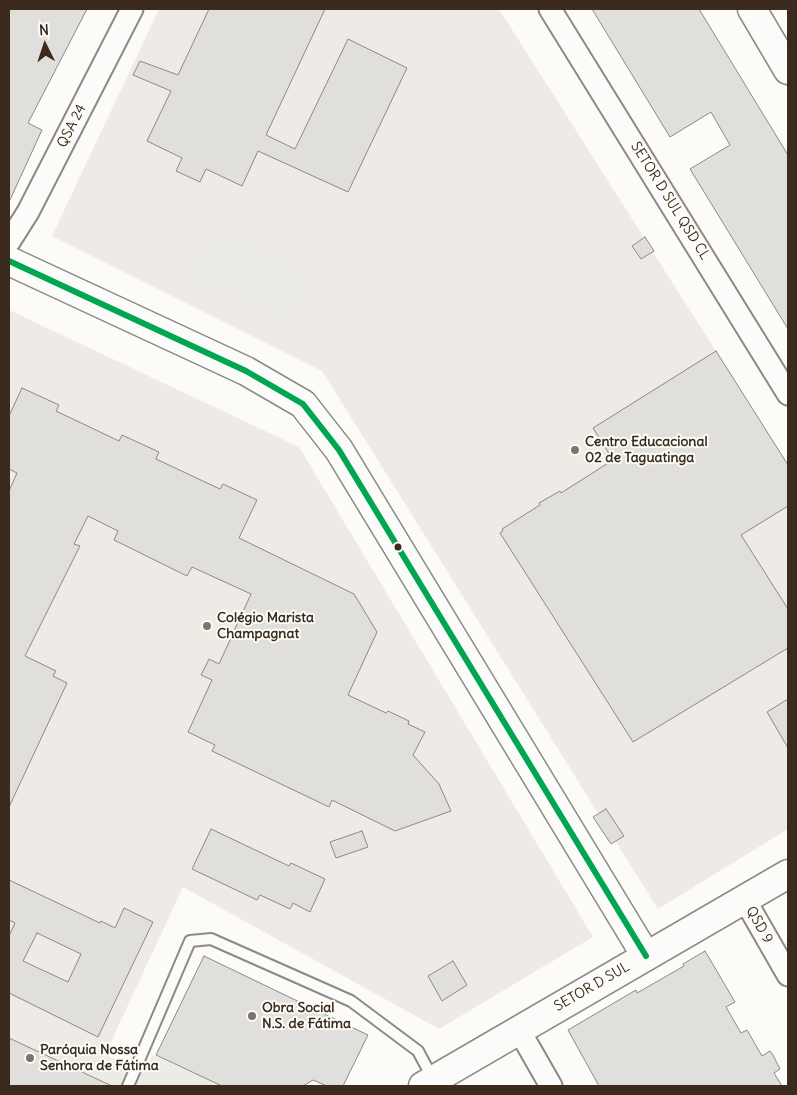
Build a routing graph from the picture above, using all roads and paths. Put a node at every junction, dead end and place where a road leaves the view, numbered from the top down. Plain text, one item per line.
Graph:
1 (132, 9) edge
2 (550, 9) edge
3 (752, 9) edge
4 (788, 70) edge
5 (9, 242) edge
6 (9, 261) edge
7 (788, 394) edge
8 (788, 874) edge
9 (745, 900) junction
10 (646, 956) junction
11 (788, 975) edge
12 (519, 1030) junction
13 (428, 1083) edge
14 (128, 1086) edge
15 (552, 1086) edge

1 - 5 street, QSA 24
2 - 7 street, SETOR D SUL QSD CL
3 - 4 main road
6 - 10 main road
8 - 9 main road, SETOR D SUL
9 - 10 main road, SETOR D SUL
9 - 11 street, QSD 9
10 - 12 main road, SETOR D SUL
12 - 13 main road, SETOR D SUL
12 - 15 street
13 - 14 lane

